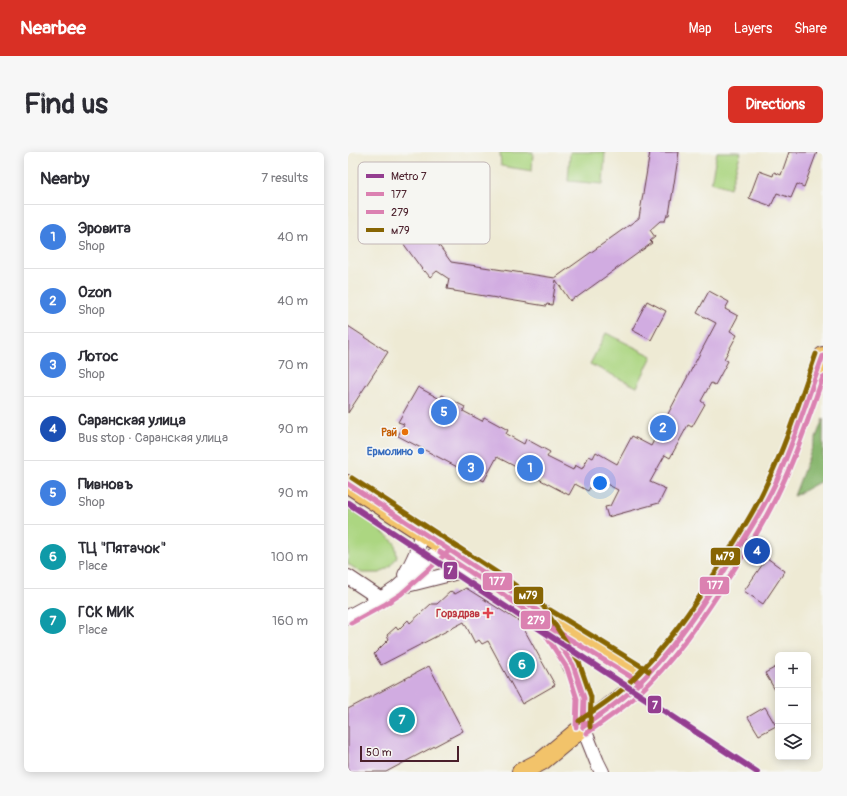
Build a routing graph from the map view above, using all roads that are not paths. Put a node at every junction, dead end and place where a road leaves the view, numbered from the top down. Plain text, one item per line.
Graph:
1 (823, 356) edge
2 (348, 484) edge
3 (421, 531) junction
4 (444, 546) junction
5 (484, 572) junction
6 (348, 576) edge
7 (397, 588) junction
8 (381, 599) junction
9 (538, 611) junction
10 (348, 617) edge
11 (644, 677) junction
12 (582, 727) junction
13 (521, 772) edge
14 (602, 772) edge

1 - 11 main road
2 - 3 main road
3 - 4 main road
3 - 7 street
4 - 5 main road
4 - 7 street
5 - 7 street
5 - 9 main road
6 - 8 street
7 - 8 street
8 - 10 street
9 - 11 main road
9 - 12 main road
11 - 12 main road
12 - 13 main road
12 - 14 street

